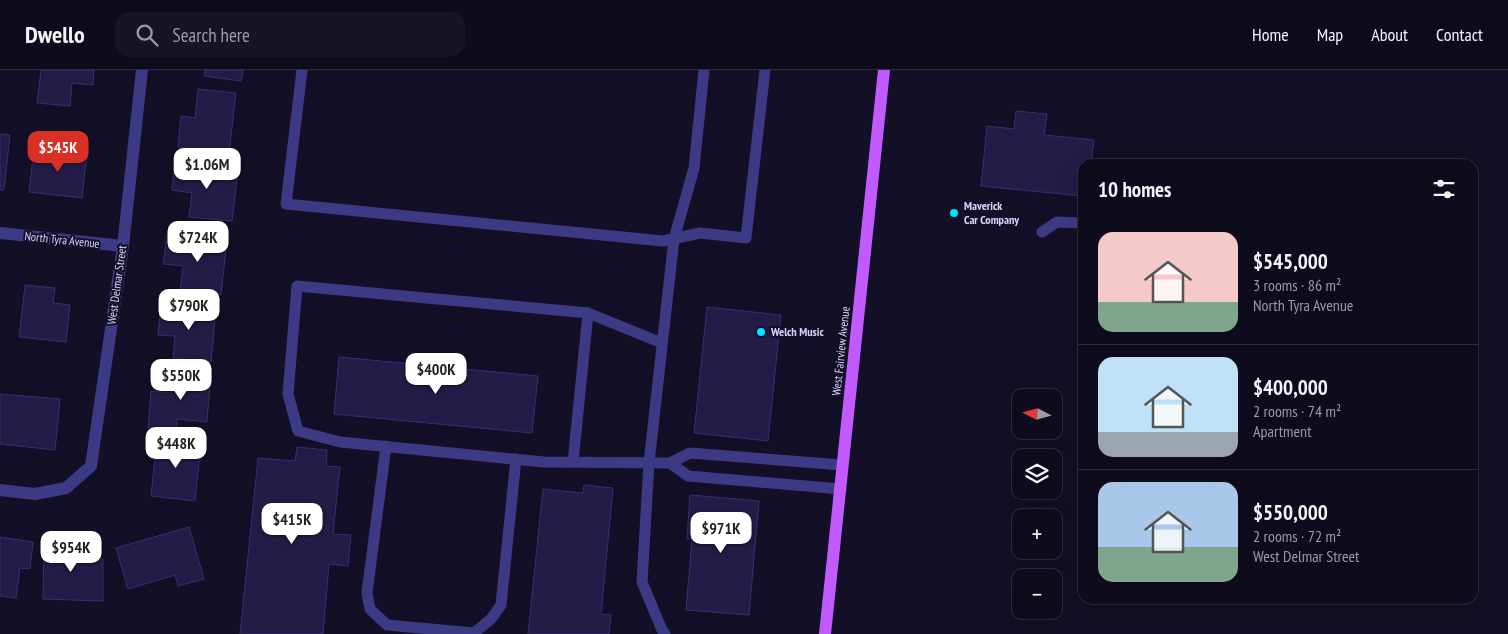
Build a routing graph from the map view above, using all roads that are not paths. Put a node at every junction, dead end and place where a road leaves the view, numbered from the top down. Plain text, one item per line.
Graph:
1 (142, 70) edge
2 (302, 70) edge
3 (704, 70) edge
4 (766, 70) edge
5 (884, 70) edge
6 (1078, 223) edge
7 (1042, 232) dead end
8 (0, 233) edge
9 (674, 239) junction
10 (123, 246) junction
11 (588, 314) junction
12 (662, 343) junction
13 (386, 446) junction
14 (516, 459) junction
15 (573, 462) junction
16 (649, 463) junction
17 (670, 463) junction
18 (842, 465) junction
19 (840, 489) junction
20 (0, 490) edge
21 (665, 634) edge
22 (825, 634) edge

1 - 10 street, West Delmar Street
2 - 9 lane
3 - 9 lane
4 - 9 lane
5 - 18 main road, West Fairview Avenue
6 - 7 lane
8 - 10 street, North Tyra Avenue
9 - 12 lane
10 - 20 street, West Delmar Street
11 - 12 lane
11 - 13 lane
11 - 15 lane
12 - 16 lane
13 - 14 lane
13 - 14 lane
14 - 15 lane
15 - 16 lane
16 - 17 lane
16 - 21 lane
17 - 18 lane
17 - 19 lane
18 - 19 main road, West Fairview Avenue
19 - 22 main road, West Fairview Avenue

